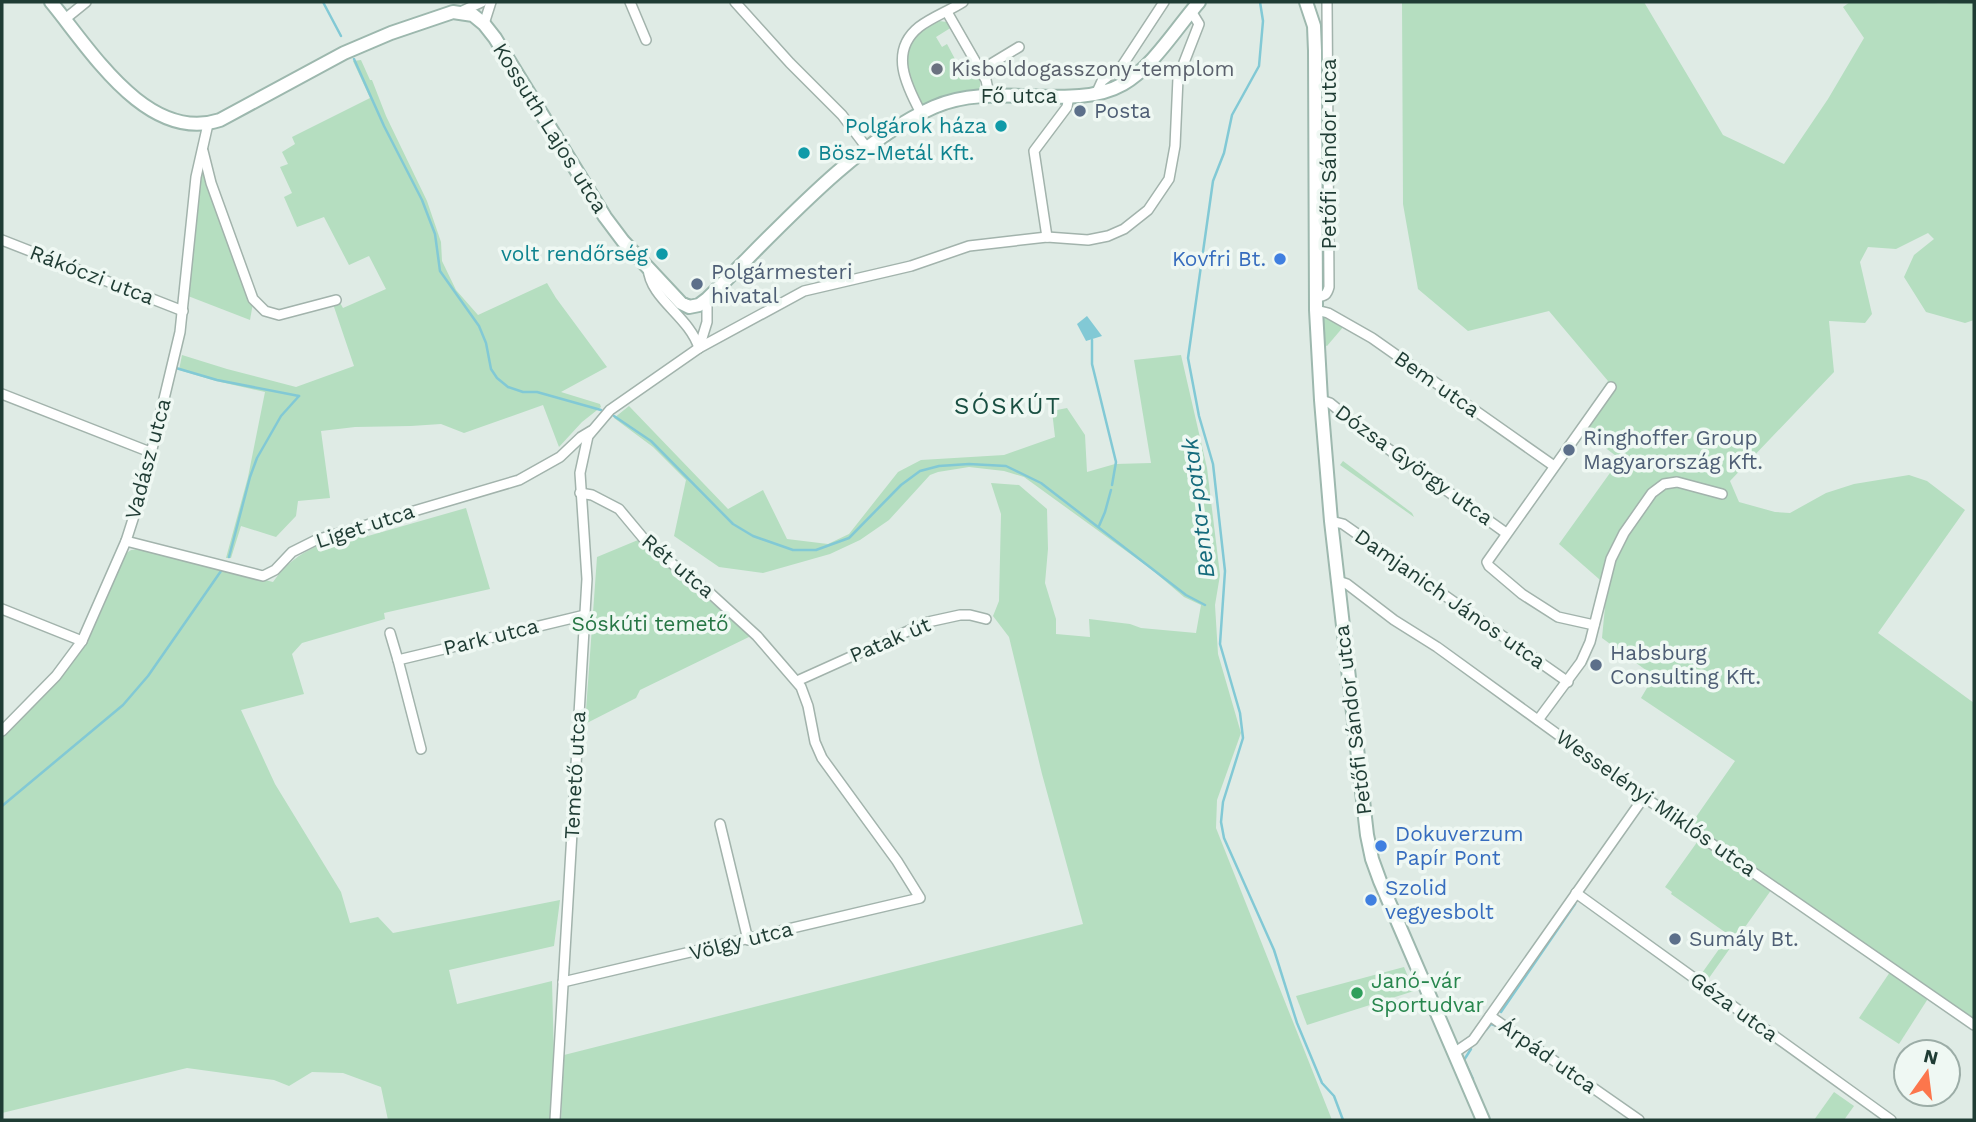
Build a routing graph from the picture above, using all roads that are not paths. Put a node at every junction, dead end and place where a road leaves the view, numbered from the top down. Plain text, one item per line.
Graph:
1 (51, 2) edge
2 (86, 2) edge
3 (482, 2) edge
4 (491, 2) edge
5 (630, 2) edge
6 (736, 2) edge
7 (963, 2) edge
8 (1164, 2) edge
9 (1306, 2) edge
10 (1327, 2) edge
11 (1195, 6) edge
12 (460, 12) junction
13 (947, 12) junction
14 (65, 19) junction
15 (484, 24) junction
16 (646, 40) dead end
17 (1019, 47) dead end
18 (981, 70) junction
19 (1097, 92) junction
20 (989, 94) junction
21 (1069, 96) junction
22 (921, 113) junction
23 (208, 124) junction
24 (867, 148) junction
25 (202, 149) junction
26 (1047, 237) junction
27 (2, 240) edge
28 (648, 268) junction
29 (707, 299) junction
30 (336, 300) dead end
31 (1316, 303) junction
32 (183, 311) junction
33 (707, 322) junction
34 (722, 335) junction
35 (699, 348) junction
36 (1611, 387) dead end
37 (2, 394) edge
38 (1321, 400) junction
39 (592, 431) junction
40 (150, 452) junction
41 (566, 452) junction
42 (582, 459) junction
43 (1554, 466) junction
44 (580, 494) junction
45 (1722, 494) dead end
46 (1331, 521) junction
47 (1506, 533) junction
48 (126, 541) junction
49 (1338, 581) junction
50 (2, 609) edge
51 (585, 615) junction
52 (986, 620) dead end
53 (1594, 625) junction
54 (390, 633) dead end
55 (82, 641) junction
56 (398, 660) junction
57 (797, 681) junction
58 (1568, 682) junction
59 (1538, 720) junction
60 (2, 731) edge
61 (421, 749) dead end
62 (1644, 797) junction
63 (720, 824) dead end
64 (1576, 893) junction
65 (920, 898) joint
66 (748, 940) junction
67 (563, 982) junction
68 (1490, 1016) junction
69 (1974, 1025) edge
70 (1454, 1052) junction
71 (555, 1120) edge
72 (1483, 1120) edge
73 (1639, 1120) edge
74 (1891, 1120) edge

1 - 14 street
2 - 14 street
3 - 12 street
4 - 15 street
5 - 16 street
6 - 24 street
7 - 13 street
8 - 19 street
9 - 31 street, Petőfi Sándor utca
10 - 31 street, Petőfi Sándor utca
11 - 19 street, Fő utca
11 - 26 street, Liget utca
12 - 15 street
12 - 23 street
13 - 18 street
13 - 22 street
14 - 23 street
15 - 28 street, Kossuth Lajos utca
17 - 18 street
18 - 20 street
19 - 21 street, Fő utca
20 - 21 street, Fő utca
20 - 22 street, Fő utca
21 - 26 street
22 - 24 street, Fő utca
23 - 25 street, Vadász utca
24 - 29 street, Fő utca
25 - 30 street, Vadász utca
25 - 32 street, Vadász utca
26 - 34 street, Liget utca
27 - 32 street, Rákóczi utca
28 - 29 street, Kossuth Lajos utca
28 - 35 street
29 - 33 street
31 - 38 street, Petőfi Sándor utca
31 - 43 street, Bem utca
32 - 40 street, Vadász utca
33 - 34 street
33 - 35 street
34 - 35 street, Liget utca
35 - 39 street, Liget utca
36 - 43 street
37 - 40 street
38 - 46 street, Petőfi Sándor utca
38 - 47 street, Dózsa György utca
39 - 41 street, Liget utca
39 - 42 street, Temető utca
40 - 48 street, Vadász utca
41 - 42 street
41 - 48 street, Liget utca
42 - 44 street, Temető utca
43 - 47 street
44 - 51 street, Temető utca
44 - 57 street, Rét utca
45 - 53 street
46 - 49 street, Petőfi Sándor utca
46 - 58 street, Damjanich János utca
47 - 53 street
48 - 55 street, Vadász utca
49 - 59 street, Wesselényi Miklós utca
49 - 70 street, Petőfi Sándor utca
50 - 55 street
51 - 56 street, Park utca
51 - 67 street, Temető utca
52 - 57 street, Patak út
53 - 58 street
54 - 56 street
55 - 60 street, Vadász utca
56 - 61 street
57 - 65 street, Rét utca
58 - 59 street
59 - 62 street, Wesselényi Miklós utca
62 - 64 street
62 - 69 street, Wesselényi Miklós utca
63 - 66 street
64 - 68 street
64 - 74 street, Géza utca
65 - 66 street, Völgy utca
66 - 67 street, Völgy utca
67 - 71 street, Temető utca
68 - 70 street
68 - 73 street, Árpád utca
70 - 72 street, Petőfi Sándor utca

